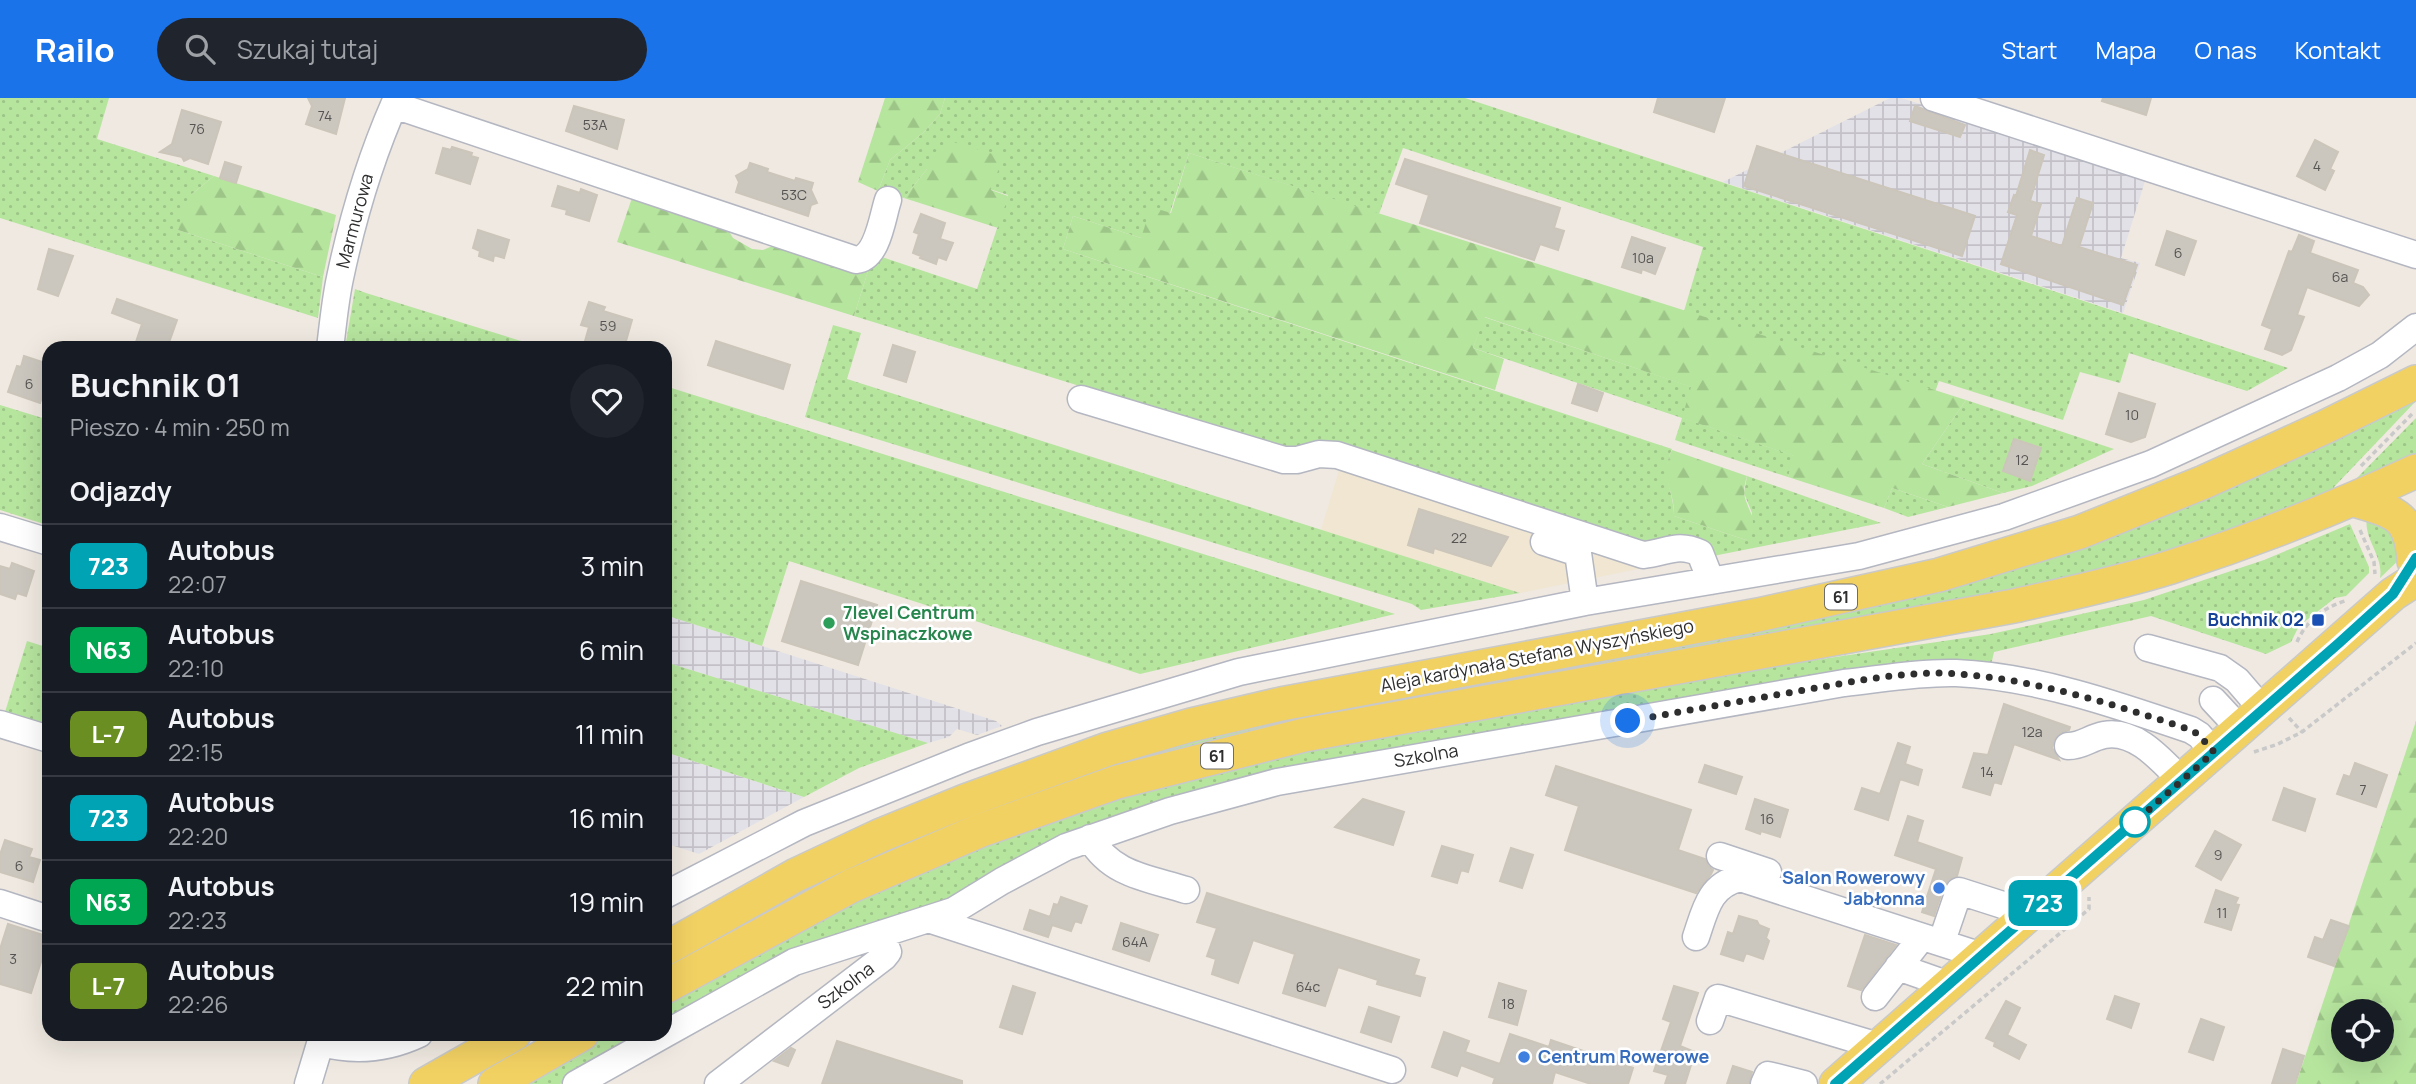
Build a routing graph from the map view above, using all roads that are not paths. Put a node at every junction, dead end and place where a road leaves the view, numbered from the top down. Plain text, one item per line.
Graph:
1 (1934, 98) edge
2 (395, 101) edge
3 (888, 200) dead end
4 (2416, 255) edge
5 (2416, 327) edge
6 (331, 341) edge
7 (2416, 382) edge
8 (1081, 399) dead end
9 (2416, 471) edge
10 (1403, 495) dead end
11 (2354, 507) junction
12 (0, 527) edge
13 (42, 540) edge
14 (2403, 572) edge
15 (1711, 581) junction
16 (1585, 602) junction
17 (2148, 648) dead end
18 (2213, 700) dead end
19 (0, 724) edge
20 (2251, 734) junction
21 (42, 737) edge
22 (2068, 746) dead end
23 (2182, 781) junction
24 (1090, 838) junction
25 (1720, 856) dead end
26 (1186, 890) dead end
27 (672, 891) edge
28 (0, 903) edge
29 (42, 917) edge
30 (928, 919) junction
31 (2023, 921) junction
32 (881, 934) junction
33 (1933, 934) junction
34 (1696, 937) dead end
35 (672, 945) edge
36 (1987, 952) junction
37 (1898, 967) junction
38 (672, 983) edge
39 (1950, 985) junction
40 (1875, 997) dead end
41 (1710, 1021) dead end
42 (672, 1030) edge
43 (321, 1041) edge
44 (328, 1041) edge
45 (402, 1041) edge
46 (502, 1041) edge
47 (570, 1041) edge
48 (653, 1041) edge
49 (1878, 1046) junction
50 (1392, 1070) dead end
51 (308, 1084) edge
52 (426, 1084) edge
53 (495, 1084) edge
54 (576, 1084) edge
55 (718, 1084) edge
56 (1764, 1084) edge
57 (1804, 1084) edge
58 (1836, 1084) edge

1 - 4 street
2 - 3 street
2 - 6 street, Marmurowa
5 - 15 street
7 - 35 main road, Aleja kardynała Stefana Wyszyńskiego / 61
8 - 15 street
9 - 11 main road, Aleja kardynała Stefana Wyszyńskiego / 61
10 - 16 street
11 - 14 main road
11 - 38 main road, Aleja kardynała Stefana Wyszyńskiego / 61
12 - 13 street
14 - 20 main road
15 - 16 street
16 - 27 street
17 - 20 street
18 - 20 street
19 - 21 street
20 - 23 main road
20 - 24 street, Szkolna
22 - 23 street
23 - 31 main road
24 - 26 street
24 - 30 street, Szkolna
25 - 33 street
28 - 29 street
30 - 32 street, Szkolna
30 - 50 street
31 - 33 street
31 - 36 main road
32 - 42 street
32 - 55 street, Szkolna
33 - 34 street
33 - 36 street
33 - 37 street
36 - 39 main road
37 - 39 street
37 - 40 street
39 - 49 main road
41 - 49 street
43 - 51 street
44 - 45 street
46 - 52 main road
47 - 53 main road
48 - 54 street
49 - 58 main road
56 - 57 street

